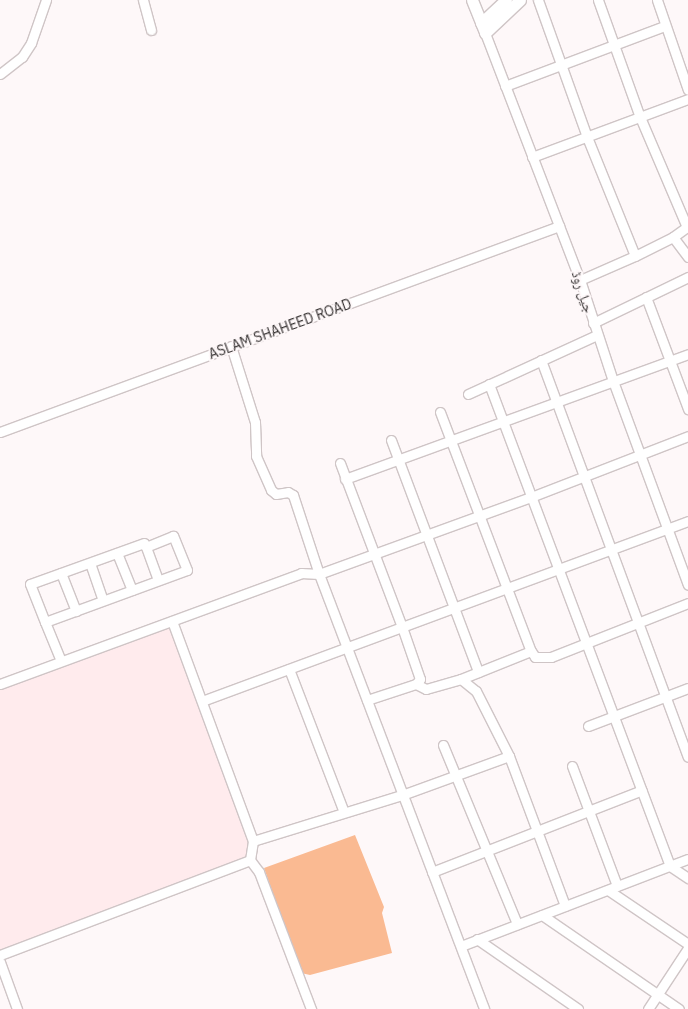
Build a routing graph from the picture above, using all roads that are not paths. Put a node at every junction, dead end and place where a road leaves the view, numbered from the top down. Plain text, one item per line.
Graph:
1 (46, 0) edge
2 (143, 0) edge
3 (472, 0) edge
4 (506, 0) edge
5 (520, 0) edge
6 (538, 0) edge
7 (598, 0) edge
8 (657, 0) edge
9 (665, 26) junction
10 (483, 28) junction
11 (151, 30) dead end
12 (614, 45) junction
13 (562, 65) junction
14 (0, 74) edge
15 (505, 86) junction
16 (688, 90) edge
17 (688, 99) edge
18 (640, 117) junction
19 (587, 136) junction
20 (532, 157) junction
21 (559, 226) junction
22 (687, 227) edge
23 (673, 237) junction
24 (635, 256) junction
25 (688, 257) edge
26 (688, 277) edge
27 (580, 280) junction
28 (646, 297) junction
29 (593, 323) junction
30 (597, 335) junction
31 (231, 346) junction
32 (688, 354) edge
33 (542, 360) junction
34 (670, 361) junction
35 (613, 381) junction
36 (489, 384) junction
37 (468, 394) dead end
38 (557, 402) junction
39 (688, 409) edge
40 (440, 412) dead end
41 (503, 422) junction
42 (0, 432) edge
43 (688, 436) edge
44 (391, 440) dead end
45 (451, 441) junction
46 (641, 454) junction
47 (398, 460) junction
48 (340, 463) dead end
49 (585, 476) junction
50 (345, 479) junction
51 (531, 497) junction
52 (479, 514) junction
53 (688, 521) edge
54 (668, 529) junction
55 (426, 534) junction
56 (146, 547) junction
57 (612, 550) junction
58 (117, 553) junction
59 (374, 553) junction
60 (90, 563) junction
61 (559, 570) junction
62 (61, 574) junction
63 (319, 574) junction
64 (158, 580) junction
65 (688, 585) edge
66 (507, 588) junction
67 (132, 590) junction
68 (103, 600) junction
69 (688, 603) edge
70 (454, 608) junction
71 (76, 611) junction
72 (172, 621) junction
73 (45, 622) junction
74 (639, 623) junction
75 (402, 627) junction
76 (586, 643) junction
77 (348, 647) junction
78 (531, 651) junction
79 (61, 661) junction
80 (289, 669) junction
81 (478, 672) junction
82 (462, 679) junction
83 (0, 684) edge
84 (416, 684) junction
85 (688, 688) edge
86 (666, 696) junction
87 (367, 700) junction
88 (202, 701) junction
89 (614, 716) junction
90 (588, 726) dead end
91 (443, 745) dead end
92 (509, 756) junction
93 (688, 757) edge
94 (572, 766) dead end
95 (454, 776) junction
96 (642, 790) junction
97 (402, 795) junction
98 (590, 811) junction
99 (344, 812) junction
100 (537, 832) junction
101 (253, 842) junction
102 (488, 852) junction
103 (688, 859) edge
104 (250, 860) junction
105 (670, 866) junction
106 (432, 872) junction
107 (688, 878) edge
108 (612, 888) junction
109 (565, 906) junction
110 (542, 915) junction
111 (517, 924) junction
112 (477, 939) junction
113 (461, 946) junction
114 (688, 946) edge
115 (0, 955) edge
116 (0, 962) edge
117 (658, 994) junction
118 (17, 1009) edge
119 (311, 1009) edge
120 (484, 1009) edge
121 (578, 1009) edge
122 (648, 1009) edge
123 (679, 1009) edge

1 - 14 street
2 - 11 street
3 - 10 main road, جیل روڈ
4 - 10 main road
5 - 10 main road
6 - 13 street
7 - 12 street
8 - 9 street
9 - 12 street
9 - 16 street
10 - 15 street, جیل روڈ
12 - 13 street
12 - 18 street
13 - 15 street
13 - 19 street
15 - 20 street, جیل روڈ
17 - 18 street
18 - 19 street
18 - 22 street
19 - 20 street
19 - 24 street
20 - 21 street, جیل روڈ
21 - 27 street, جیل روڈ
21 - 31 street, ASLAM SHAHEED ROAD
22 - 23 street
23 - 24 street
23 - 25 street
24 - 27 street
26 - 28 street
27 - 29 street, جیل روڈ
28 - 29 street
28 - 34 street
29 - 30 street, جیل روڈ
30 - 33 street
30 - 35 street, جیل روڈ
31 - 42 street, ASLAM SHAHEED ROAD
31 - 63 street
32 - 34 street
33 - 36 street
33 - 38 street
34 - 35 street
34 - 39 street
35 - 38 street
35 - 46 street, جیل روڈ
36 - 37 street
36 - 41 street
38 - 41 street
38 - 49 street
40 - 45 street
41 - 45 street
41 - 51 street
43 - 46 street
44 - 47 street
45 - 47 street
45 - 52 street
46 - 49 street
46 - 54 street, جیل روڈ
47 - 50 street
47 - 55 street
48 - 50 street
49 - 51 street
49 - 57 street
50 - 59 street
51 - 52 street
51 - 61 street
52 - 55 street
52 - 66 street
53 - 54 street
54 - 57 street
54 - 65 street, جیل روڈ
55 - 59 street
55 - 70 street
56 - 58 street
56 - 64 street
56 - 64 street
57 - 61 street
57 - 74 street
58 - 60 street
58 - 67 street
59 - 63 street
59 - 75 street
60 - 62 street
60 - 68 street
61 - 66 street
61 - 76 street
62 - 71 street
62 - 73 street
63 - 72 street
63 - 77 street
64 - 67 street
66 - 70 street
66 - 78 street
67 - 68 street
68 - 71 street
69 - 74 street
70 - 75 street
70 - 81 street
71 - 73 street
72 - 79 street
72 - 88 street
73 - 79 street
74 - 76 street
74 - 86 street
75 - 77 street
75 - 84 street
76 - 78 street
76 - 89 street
77 - 80 street
77 - 87 street
78 - 81 street
79 - 83 street
80 - 88 street
80 - 99 street
81 - 82 street
82 - 84 street
82 - 92 street
84 - 87 street
85 - 86 street
86 - 89 street
86 - 93 street
87 - 97 street
88 - 101 street
89 - 90 street
89 - 96 street
91 - 95 street
92 - 95 street
92 - 100 street
94 - 98 street
95 - 97 street
95 - 102 street
96 - 98 street
96 - 105 street
97 - 99 street
97 - 106 street
98 - 100 street
98 - 108 street
99 - 101 street
100 - 102 street
100 - 109 street
101 - 104 street
102 - 106 street
102 - 111 street
103 - 105 street
104 - 115 street
104 - 119 street
105 - 107 street
105 - 108 street
106 - 113 street
108 - 109 street
108 - 114 street
109 - 110 street
110 - 111 street
110 - 117 street
111 - 112 street
112 - 113 street
112 - 121 street
113 - 120 street
114 - 117 street
116 - 118 street
117 - 122 street
117 - 123 street

